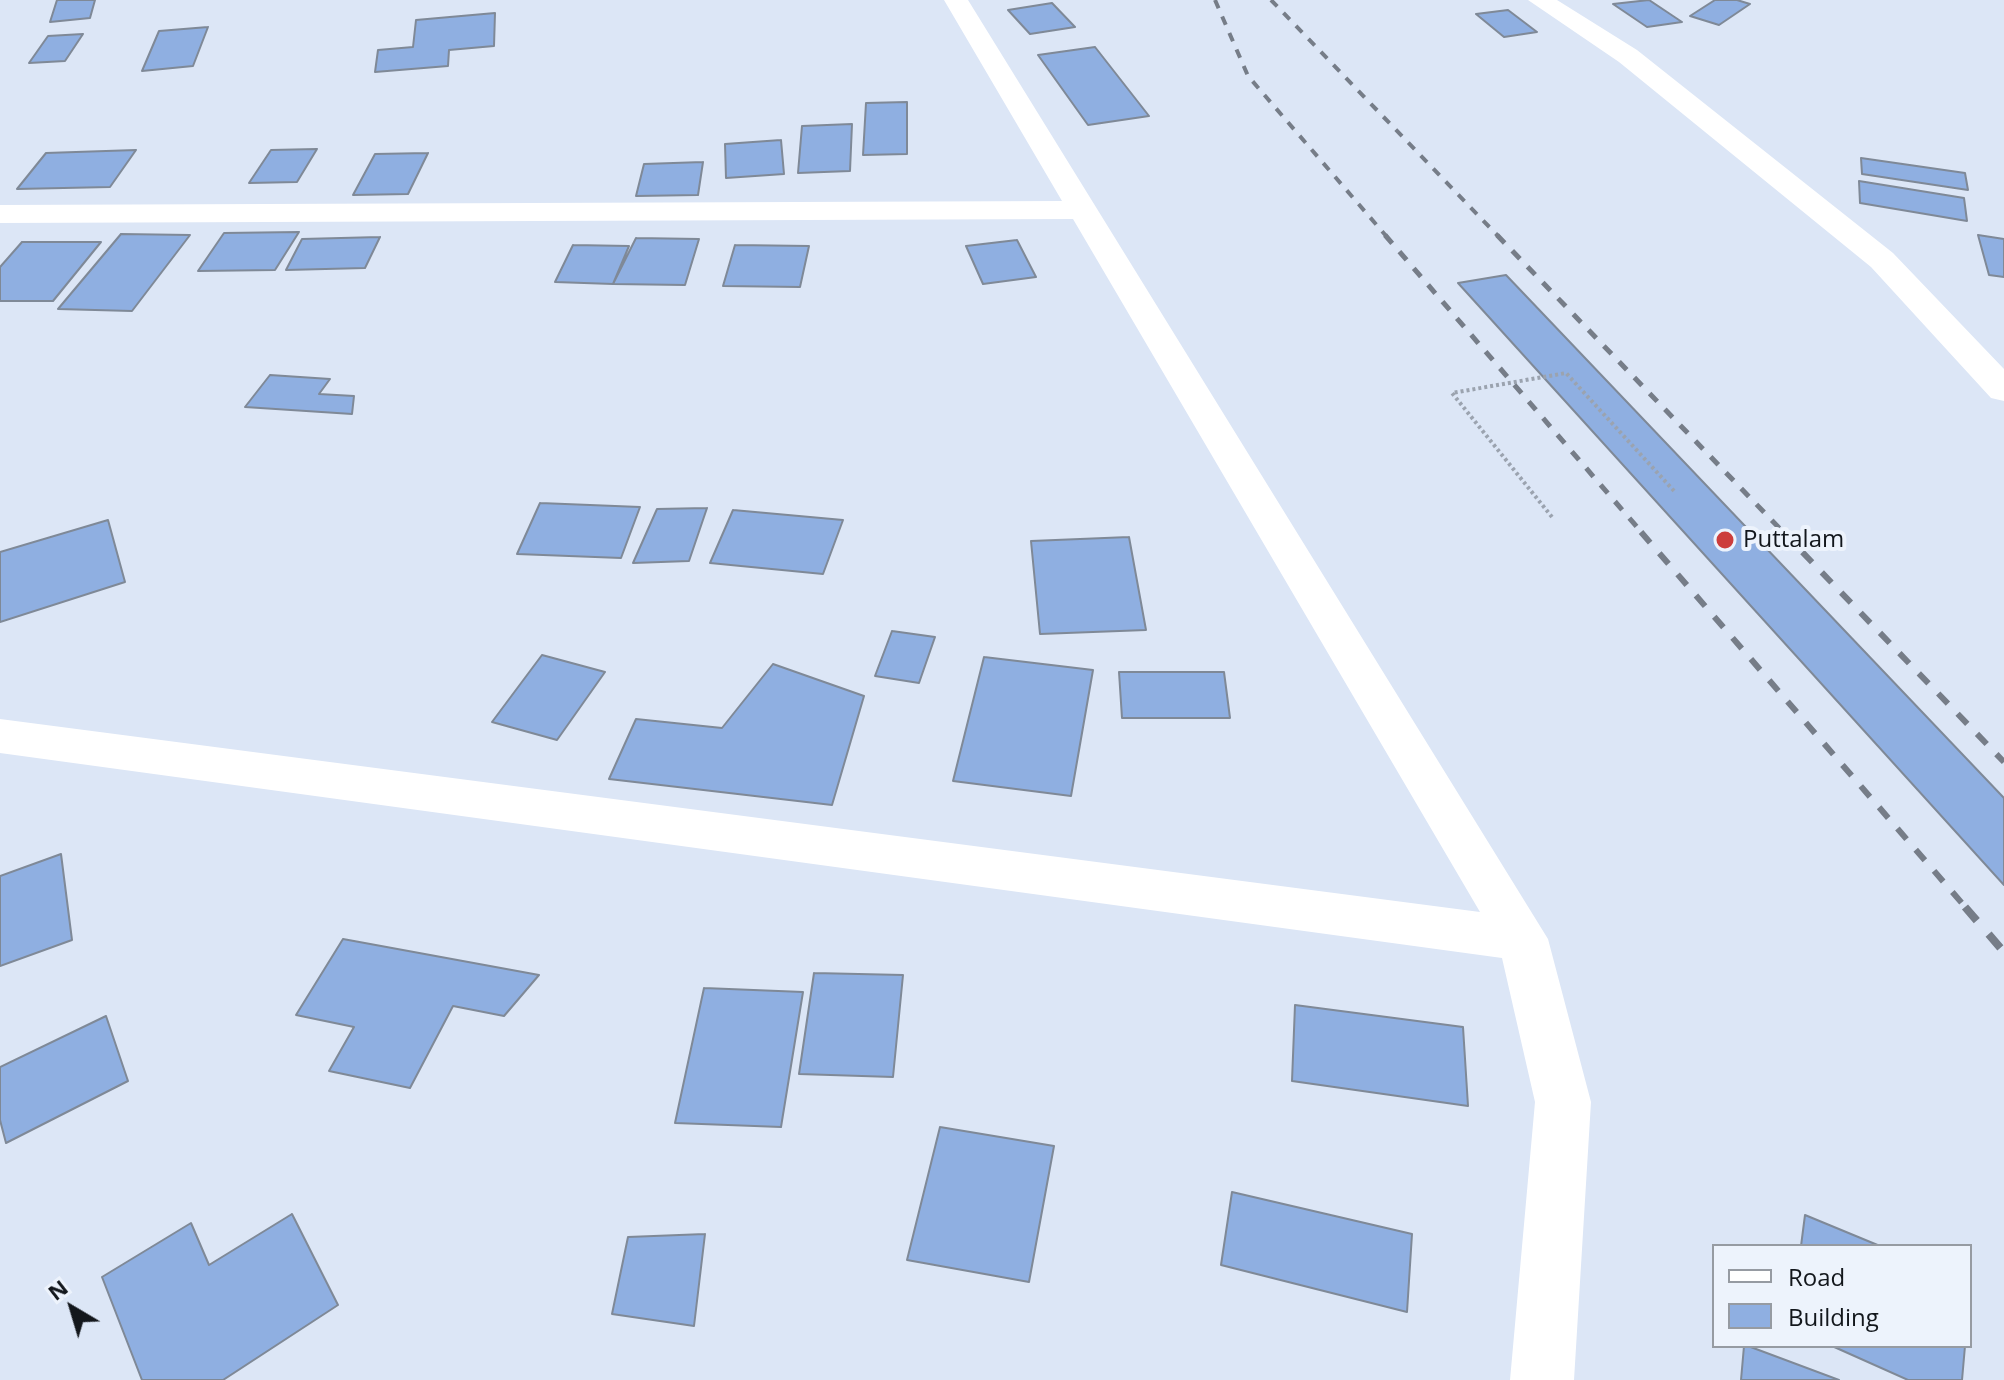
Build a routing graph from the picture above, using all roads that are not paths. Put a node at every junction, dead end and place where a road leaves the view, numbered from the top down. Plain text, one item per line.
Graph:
1 (956, 0) edge
2 (1540, 0) edge
3 (1081, 210) junction
4 (0, 214) edge
5 (2004, 390) edge
6 (0, 736) edge
7 (1523, 939) junction
8 (1542, 1380) edge

1 - 3 street
2 - 5 street
3 - 4 street
3 - 7 street
6 - 7 street
7 - 8 street

